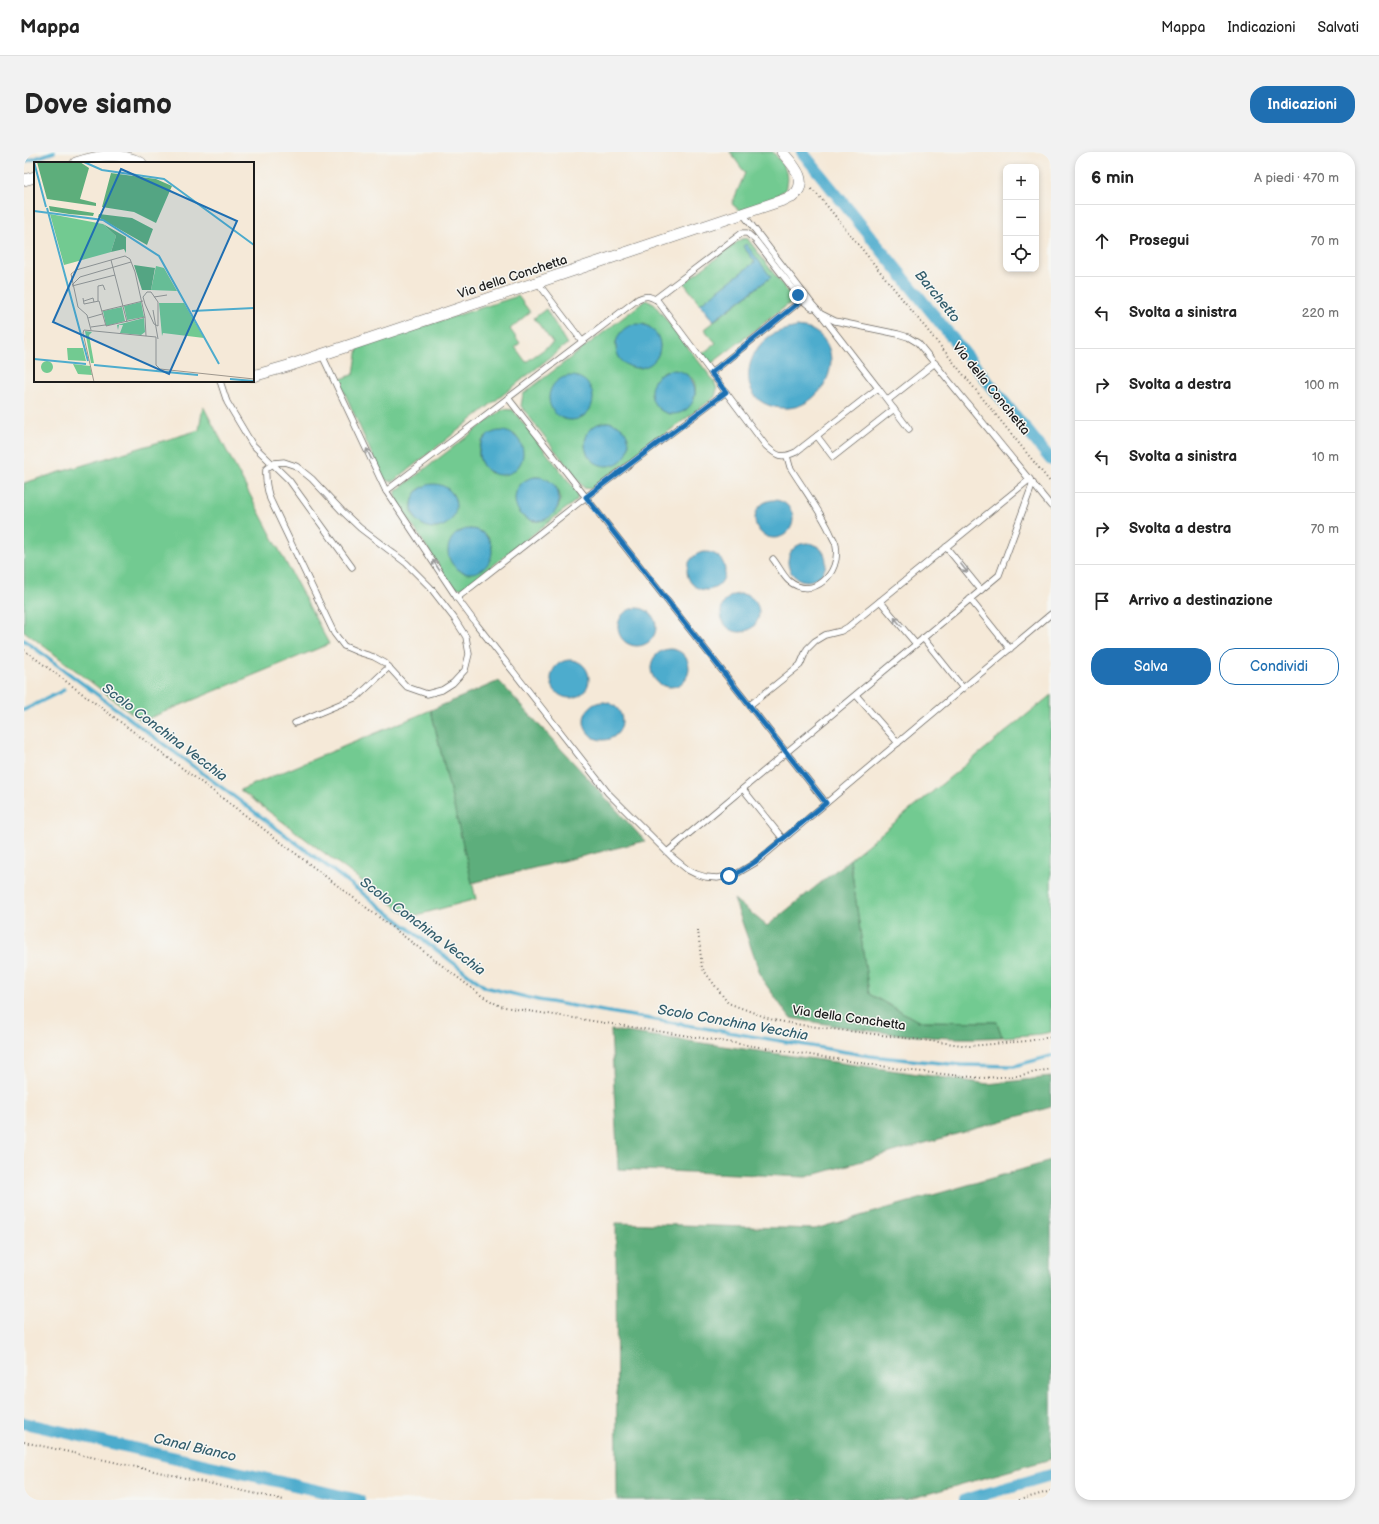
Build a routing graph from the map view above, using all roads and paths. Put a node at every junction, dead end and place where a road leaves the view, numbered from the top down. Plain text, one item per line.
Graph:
1 (782, 152) edge
2 (79, 162) edge
3 (139, 162) edge
4 (34, 177) edge
5 (24, 180) edge
6 (801, 186) junction
7 (743, 214) junction
8 (538, 283) junction
9 (655, 299) junction
10 (802, 300) junction
11 (822, 314) junction
12 (582, 341) junction
13 (322, 355) junction
14 (935, 363) junction
15 (711, 373) junction
16 (254, 376) edge
17 (220, 382) edge
18 (878, 388) junction
19 (726, 392) junction
20 (508, 398) junction
21 (888, 400) junction
22 (894, 409) junction
23 (909, 429) dead end
24 (817, 436) junction
25 (787, 456) junction
26 (274, 463) junction
27 (1031, 481) junction
28 (1051, 483) edge
29 (386, 491) junction
30 (586, 497) junction
31 (1051, 506) edge
32 (946, 547) junction
33 (773, 559) dead end
34 (352, 567) dead end
35 (981, 590) junction
36 (457, 598) junction
37 (970, 599) junction
38 (880, 600) junction
39 (1051, 614) edge
40 (923, 638) junction
41 (916, 644) junction
42 (1010, 649) junction
43 (24, 650) edge
44 (388, 667) junction
45 (963, 688) junction
46 (856, 694) junction
47 (750, 705) junction
48 (295, 723) dead end
49 (898, 743) junction
50 (786, 752) junction
51 (743, 789) junction
52 (826, 803) junction
53 (783, 839) junction
54 (667, 852) junction
55 (698, 930) dead end
56 (1051, 1037) edge
57 (1051, 1069) edge
58 (24, 1442) edge
59 (1051, 1491) edge
60 (284, 1500) edge
61 (1019, 1500) edge

1 - 6 street
2 - 3 street
4 - 5 street
6 - 7 street, Via della Conchetta
6 - 28 path, Via della Conchetta
7 - 8 street, Via della Conchetta
7 - 11 lane
8 - 12 lane
8 - 13 street, Via della Conchetta
9 - 10 lane
9 - 12 lane
9 - 15 lane
10 - 11 lane
10 - 15 lane
11 - 14 lane
11 - 18 lane
12 - 20 lane
13 - 16 street, Via della Conchetta
29 -> 13 lane
14 - 21 lane
14 - 27 lane
15 - 19 lane
17 - 26 lane
18 - 21 lane
18 - 24 lane
19 - 25 lane
19 - 30 lane
20 - 29 lane
20 - 30 lane
21 - 22 lane
22 - 23 lane
22 - 24 lane
24 - 25 lane
25 - 33 lane
26 - 34 lane
26 - 44 lane
26 - 44 lane
27 - 31 lane
27 - 32 lane
27 - 35 lane
36 -> 29 lane
30 - 36 lane
30 - 47 lane
32 -> 35 lane
32 - 38 lane
35 - 37 lane
36 - 54 lane
37 - 40 lane
37 - 42 lane
41 -> 38 lane
38 - 47 lane
39 - 42 lane
40 - 41 lane
40 - 45 lane
41 - 46 lane
42 - 45 lane
43 - 57 path
44 - 48 lane
45 - 49 lane
46 - 49 lane
46 - 50 lane
47 - 50 lane
49 - 52 lane
50 - 51 lane
50 - 52 lane
51 - 53 lane
51 - 54 lane
52 - 53 lane
53 - 54 lane
55 - 56 path, Via della Conchetta
58 - 60 path
59 - 61 path

